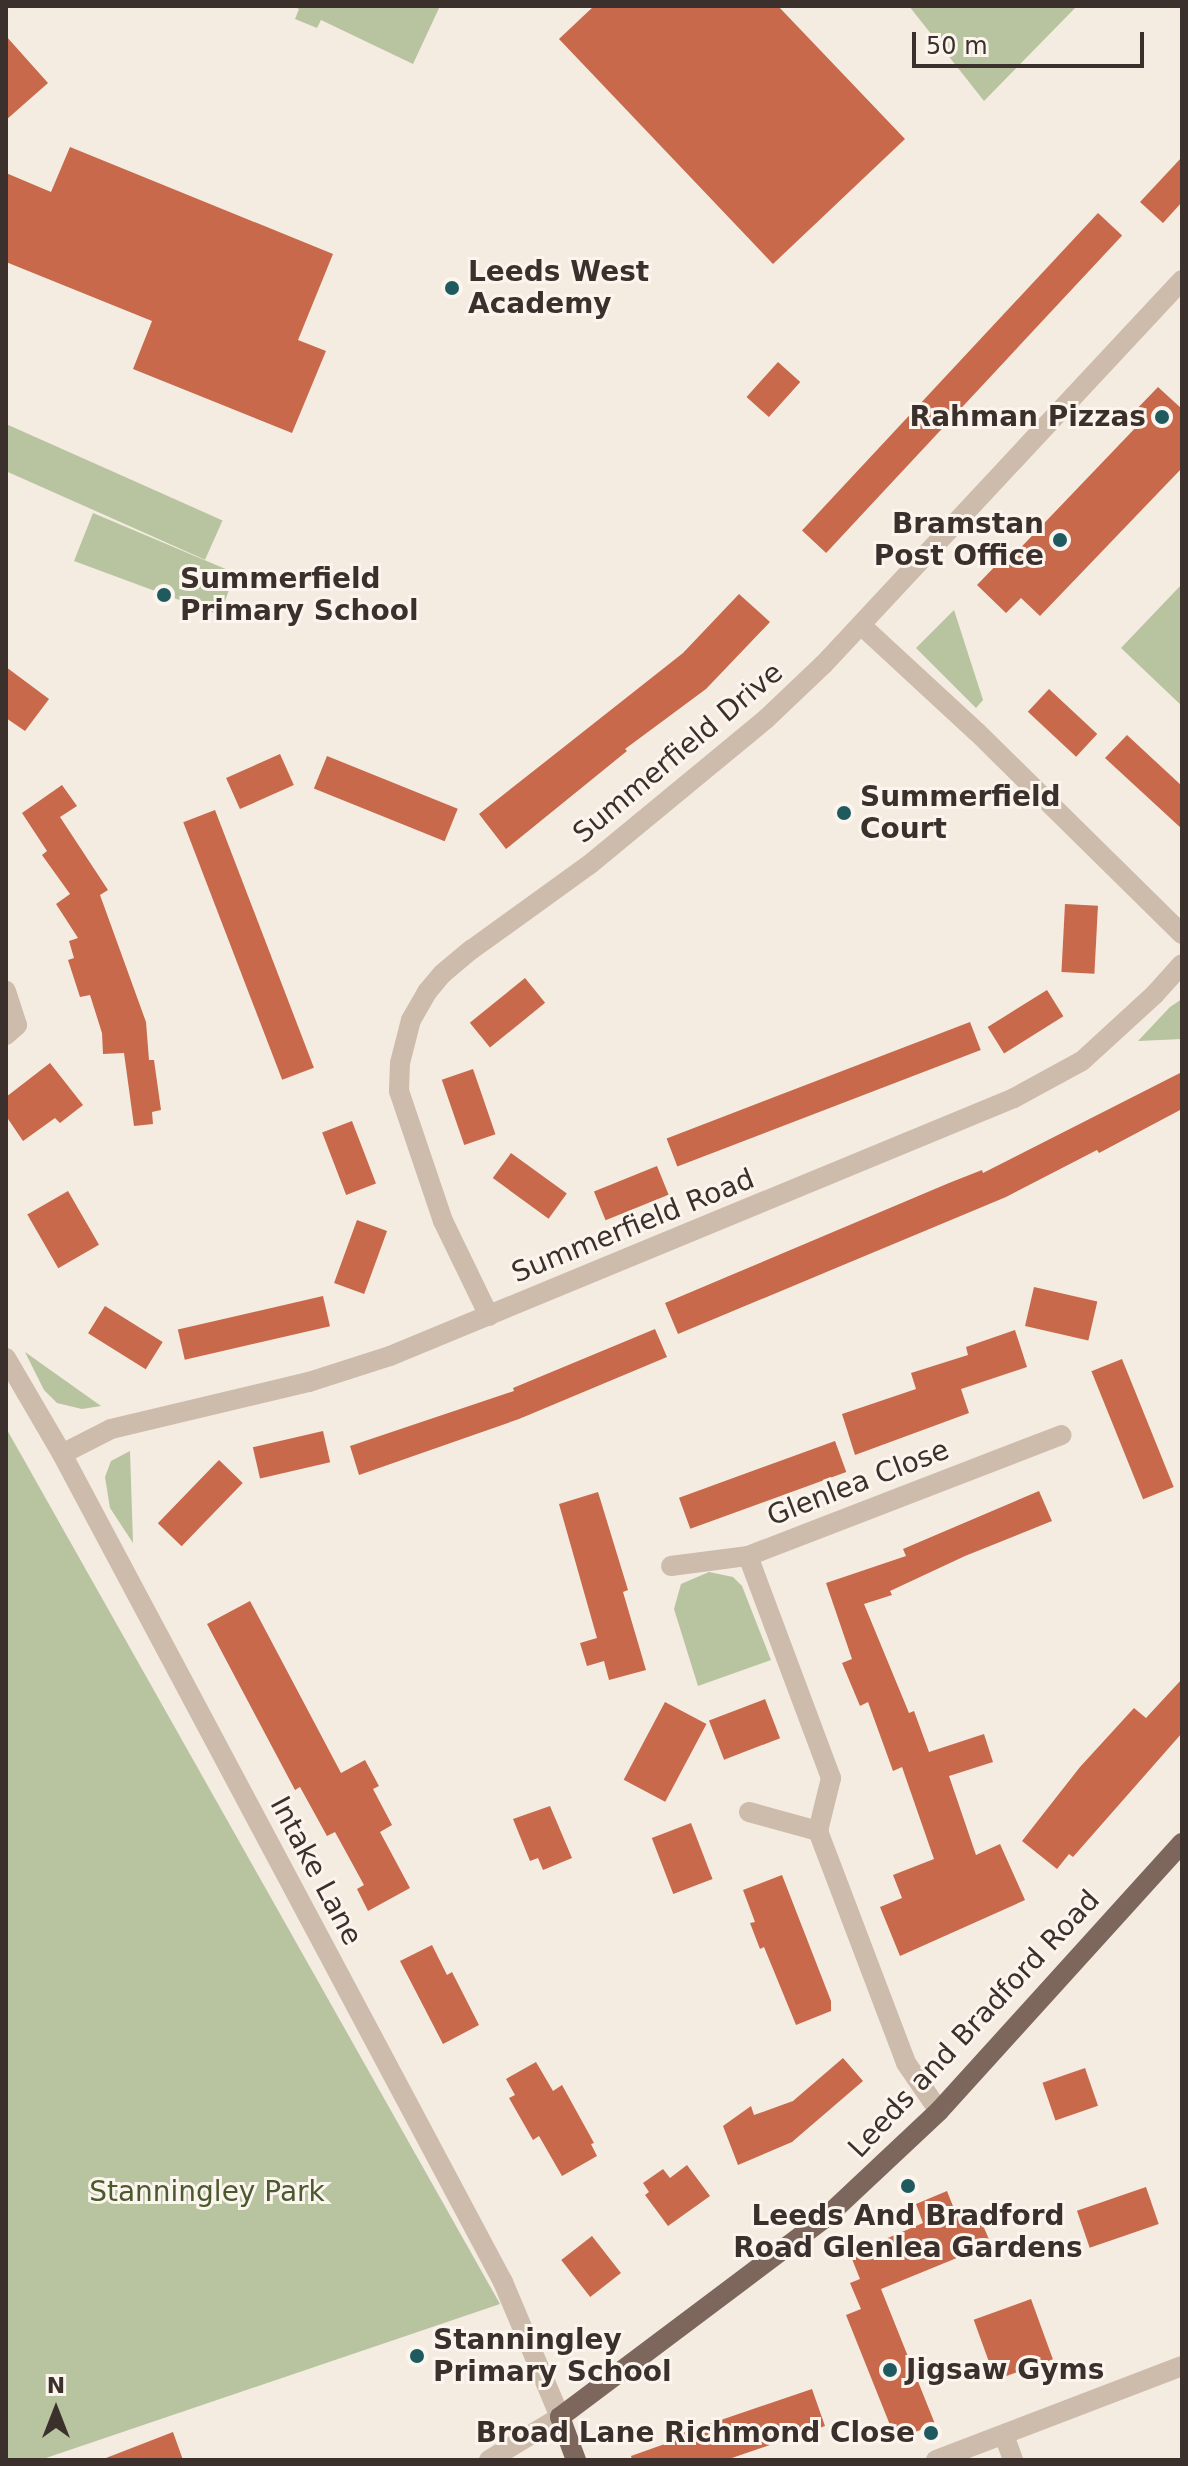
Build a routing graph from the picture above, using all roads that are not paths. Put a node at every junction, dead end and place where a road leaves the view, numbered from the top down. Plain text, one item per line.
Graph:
1 (1182, 280) edge
2 (862, 626) junction
3 (1182, 934) edge
4 (1182, 964) edge
5 (6, 991) edge
6 (6, 1035) edge
7 (489, 1316) junction
8 (6, 1358) edge
9 (1061, 1435) dead end
10 (62, 1454) junction
11 (748, 1556) junction
12 (671, 1566) dead end
13 (749, 1812) dead end
14 (818, 1831) junction
15 (1182, 1843) edge
16 (939, 2111) junction
17 (1182, 2366) edge
18 (560, 2417) junction
19 (1004, 2435) junction
20 (489, 2460) edge
21 (576, 2460) edge
22 (936, 2460) edge
23 (1013, 2460) edge

1 - 2 street, Summerfield Drive
2 - 3 street
2 - 7 street, Summerfield Drive
4 - 7 street, Summerfield Road
5 - 6 street
7 - 10 street, Summerfield Road
8 - 10 street, Intake Lane
9 - 11 street, Glenlea Close
10 - 18 street, Intake Lane
11 - 12 street, Glenlea Close
11 - 14 street
13 - 14 street
14 - 16 street
15 - 16 main road, Leeds and Bradford Road
16 - 18 main road, Leeds and Bradford Road
17 - 19 street
18 - 20 street, Leeds and Bradford Road
18 - 21 main road
19 - 22 street
19 - 23 street

